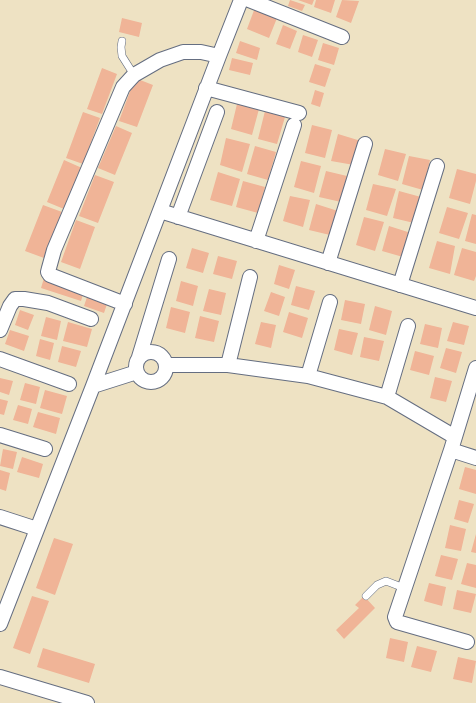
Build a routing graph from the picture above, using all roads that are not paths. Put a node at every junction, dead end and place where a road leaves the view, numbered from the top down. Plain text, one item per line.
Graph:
1 (241, 0) edge
2 (249, 0) edge
3 (342, 37) dead end
4 (122, 41) dead end
5 (218, 56) junction
6 (134, 75) junction
7 (206, 88) junction
8 (217, 112) dead end
9 (365, 144) dead end
10 (437, 166) dead end
11 (160, 211) junction
12 (178, 216) junction
13 (256, 241) junction
14 (169, 259) dead end
15 (328, 263) junction
16 (250, 277) dead end
17 (400, 285) junction
18 (330, 302) dead end
19 (125, 304) junction
20 (475, 305) edge
21 (91, 319) dead end
22 (408, 326) dead end
23 (0, 330) edge
24 (139, 357) junction
25 (0, 359) edge
26 (166, 365) junction
27 (228, 365) junction
28 (476, 368) edge
29 (137, 372) junction
30 (308, 376) junction
31 (69, 384) dead end
32 (94, 386) junction
33 (387, 397) junction
34 (0, 435) edge
35 (453, 443) junction
36 (45, 449) dead end
37 (476, 458) edge
38 (1, 521) edge
39 (37, 529) junction
40 (404, 588) junction
41 (366, 596) dead end
42 (0, 624) edge
43 (467, 642) dead end
44 (0, 677) edge
45 (87, 703) edge

1 - 5 street
2 - 3 street
4 - 6 lane
5 - 6 street
5 - 7 street
6 - 19 street
7 - 11 street
7 - 13 street
8 - 12 street
9 - 15 street
10 - 17 street
11 - 12 street
11 - 19 street
12 - 13 street
13 - 15 street
14 - 24 street
15 - 17 street
16 - 27 street
17 - 20 street
18 - 30 street
19 - 32 street
21 - 23 street
22 - 33 street
24 - 26 street
24 - 29 street
25 - 31 street
26 - 27 street
26 - 29 street
27 - 30 street
28 - 35 street
29 - 32 street
30 - 33 street
32 - 39 street
33 - 35 street
34 - 36 street
35 - 37 street
35 - 40 street
38 - 39 street
39 - 42 street
40 - 41 lane
40 - 43 street
44 - 45 street

